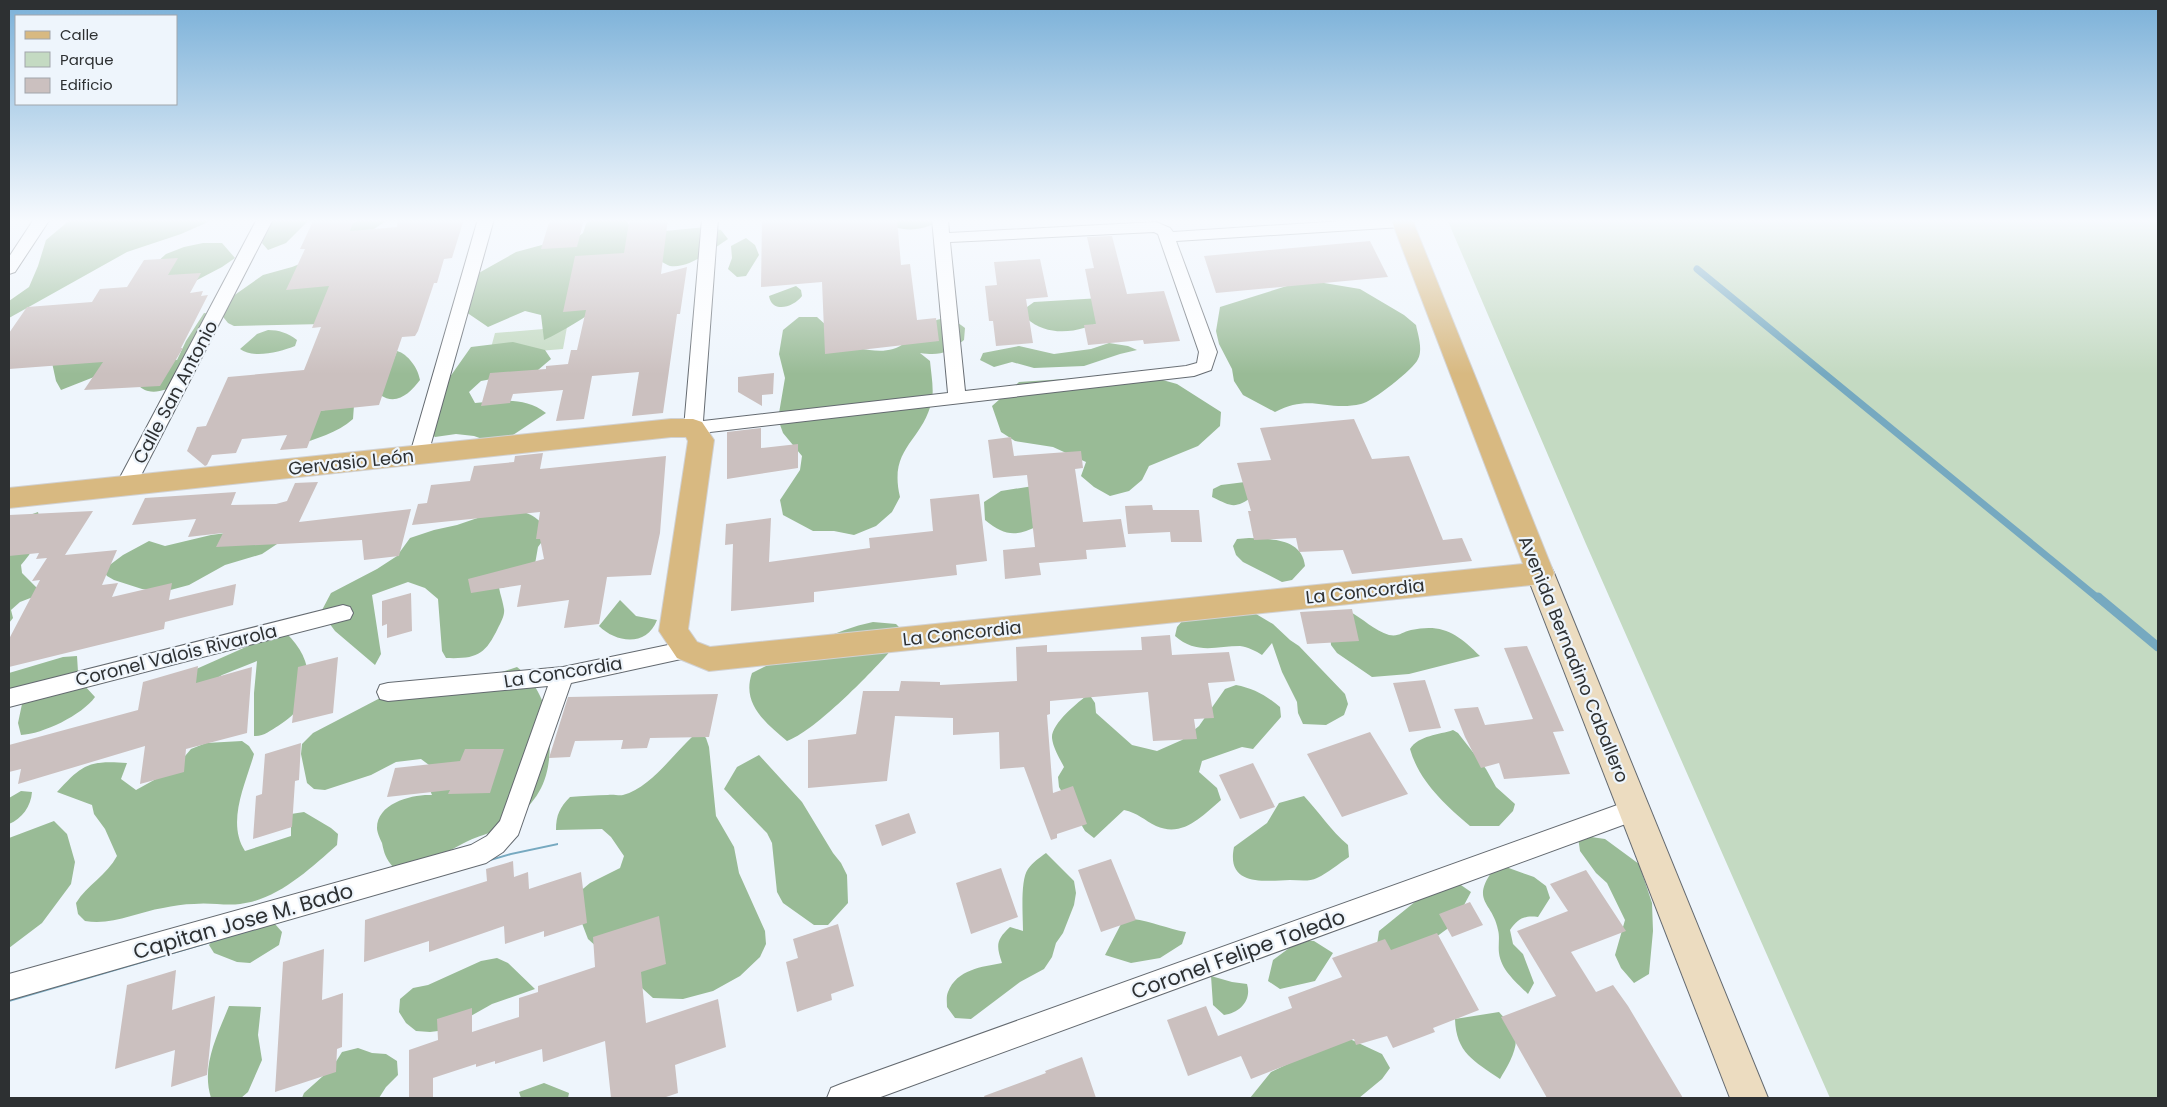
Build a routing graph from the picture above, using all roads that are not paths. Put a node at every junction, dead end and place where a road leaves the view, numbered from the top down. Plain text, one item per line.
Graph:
1 (238, 271) edge
2 (471, 271) edge
3 (706, 271) edge
4 (945, 271) edge
5 (1180, 271) edge
6 (1421, 271) edge
7 (957, 398) junction
8 (693, 428) junction
9 (419, 454) junction
10 (126, 485) junction
11 (9, 498) edge
12 (1540, 573) junction
13 (343, 612) dead end
14 (686, 650) junction
15 (562, 676) junction
16 (388, 692) dead end
17 (9, 698) edge
18 (1634, 810) junction
19 (9, 987) edge
20 (841, 1098) edge
21 (1749, 1098) edge

1 - 10 street, Calle San Antonio
2 - 9 street
3 - 8 street
4 - 7 street
5 - 7 street
6 - 12 main road, Avenida Bernadino Caballero
7 - 8 street
8 - 9 main road, Gervasio León
8 - 14 main road
9 - 10 main road, Gervasio León
10 - 11 main road, Gervasio León
12 - 14 main road, La Concordia
12 - 18 street, Avenida Bernadino Caballero
13 - 17 street, Coronel Valois Rivarola
14 - 15 street, La Concordia
15 - 16 street, La Concordia
15 - 19 street, Capitan Jose M. Bado
18 - 20 street, Coronel Felipe Toledo
18 - 21 street, Avenida Bernadino Caballero

